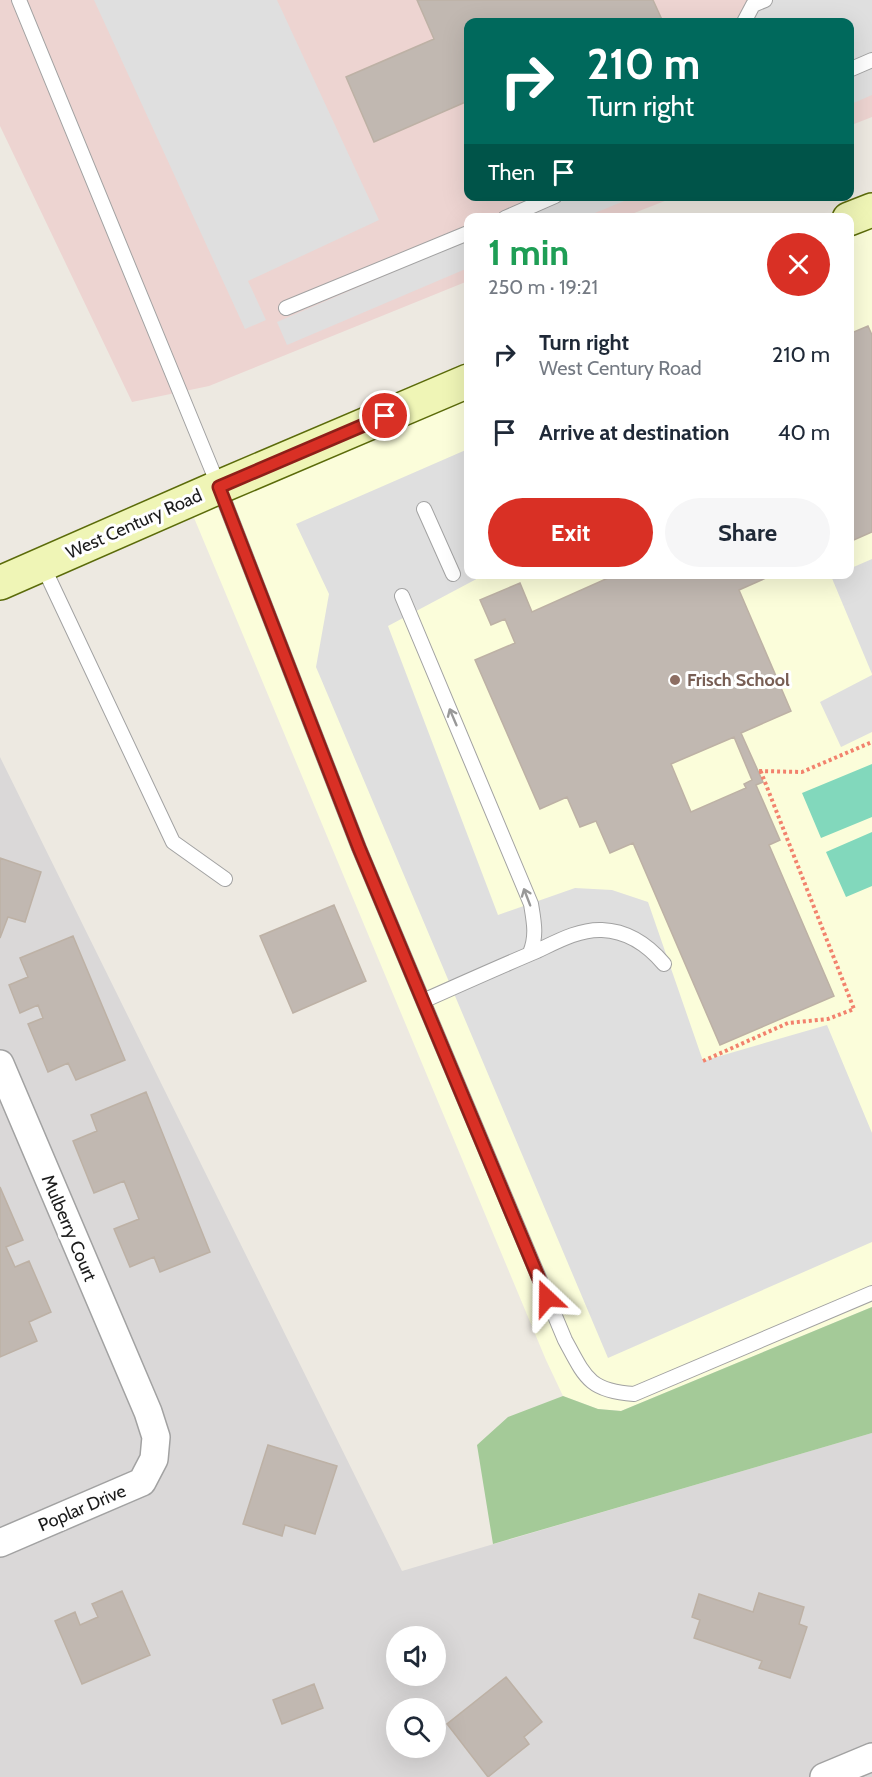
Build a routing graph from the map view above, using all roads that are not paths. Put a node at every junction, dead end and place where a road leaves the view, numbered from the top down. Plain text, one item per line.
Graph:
1 (19, 0) edge
2 (765, 0) edge
3 (746, 18) edge
4 (872, 60) edge
5 (854, 68) edge
6 (544, 201) edge
7 (872, 210) edge
8 (516, 213) edge
9 (854, 217) edge
10 (464, 235) edge
11 (286, 308) dead end
12 (464, 383) edge
13 (219, 487) junction
14 (424, 509) dead end
15 (42, 564) junction
16 (453, 574) dead end
17 (0, 583) edge
18 (402, 596) dead end
19 (225, 879) dead end
20 (530, 953) junction
21 (664, 964) dead end
22 (423, 1001) junction
23 (0, 1064) edge
24 (872, 1293) edge
25 (138, 1392) joint
26 (0, 1543) edge
27 (872, 1757) edge
28 (824, 1777) edge

1 - 13 lane
2 - 3 lane
4 - 5 lane
6 - 8 lane
7 - 9 main road
10 - 11 lane
12 - 13 main road, West Century Road
13 - 15 main road, West Century Road
13 - 22 lane
14 - 16 lane
15 - 17 main road, West Century Road
15 - 19 lane
20 -> 18 lane
20 - 21 lane
20 - 22 lane
22 - 24 lane
23 - 25 street, Mulberry Court
25 - 26 street, Poplar Drive
27 - 28 street

